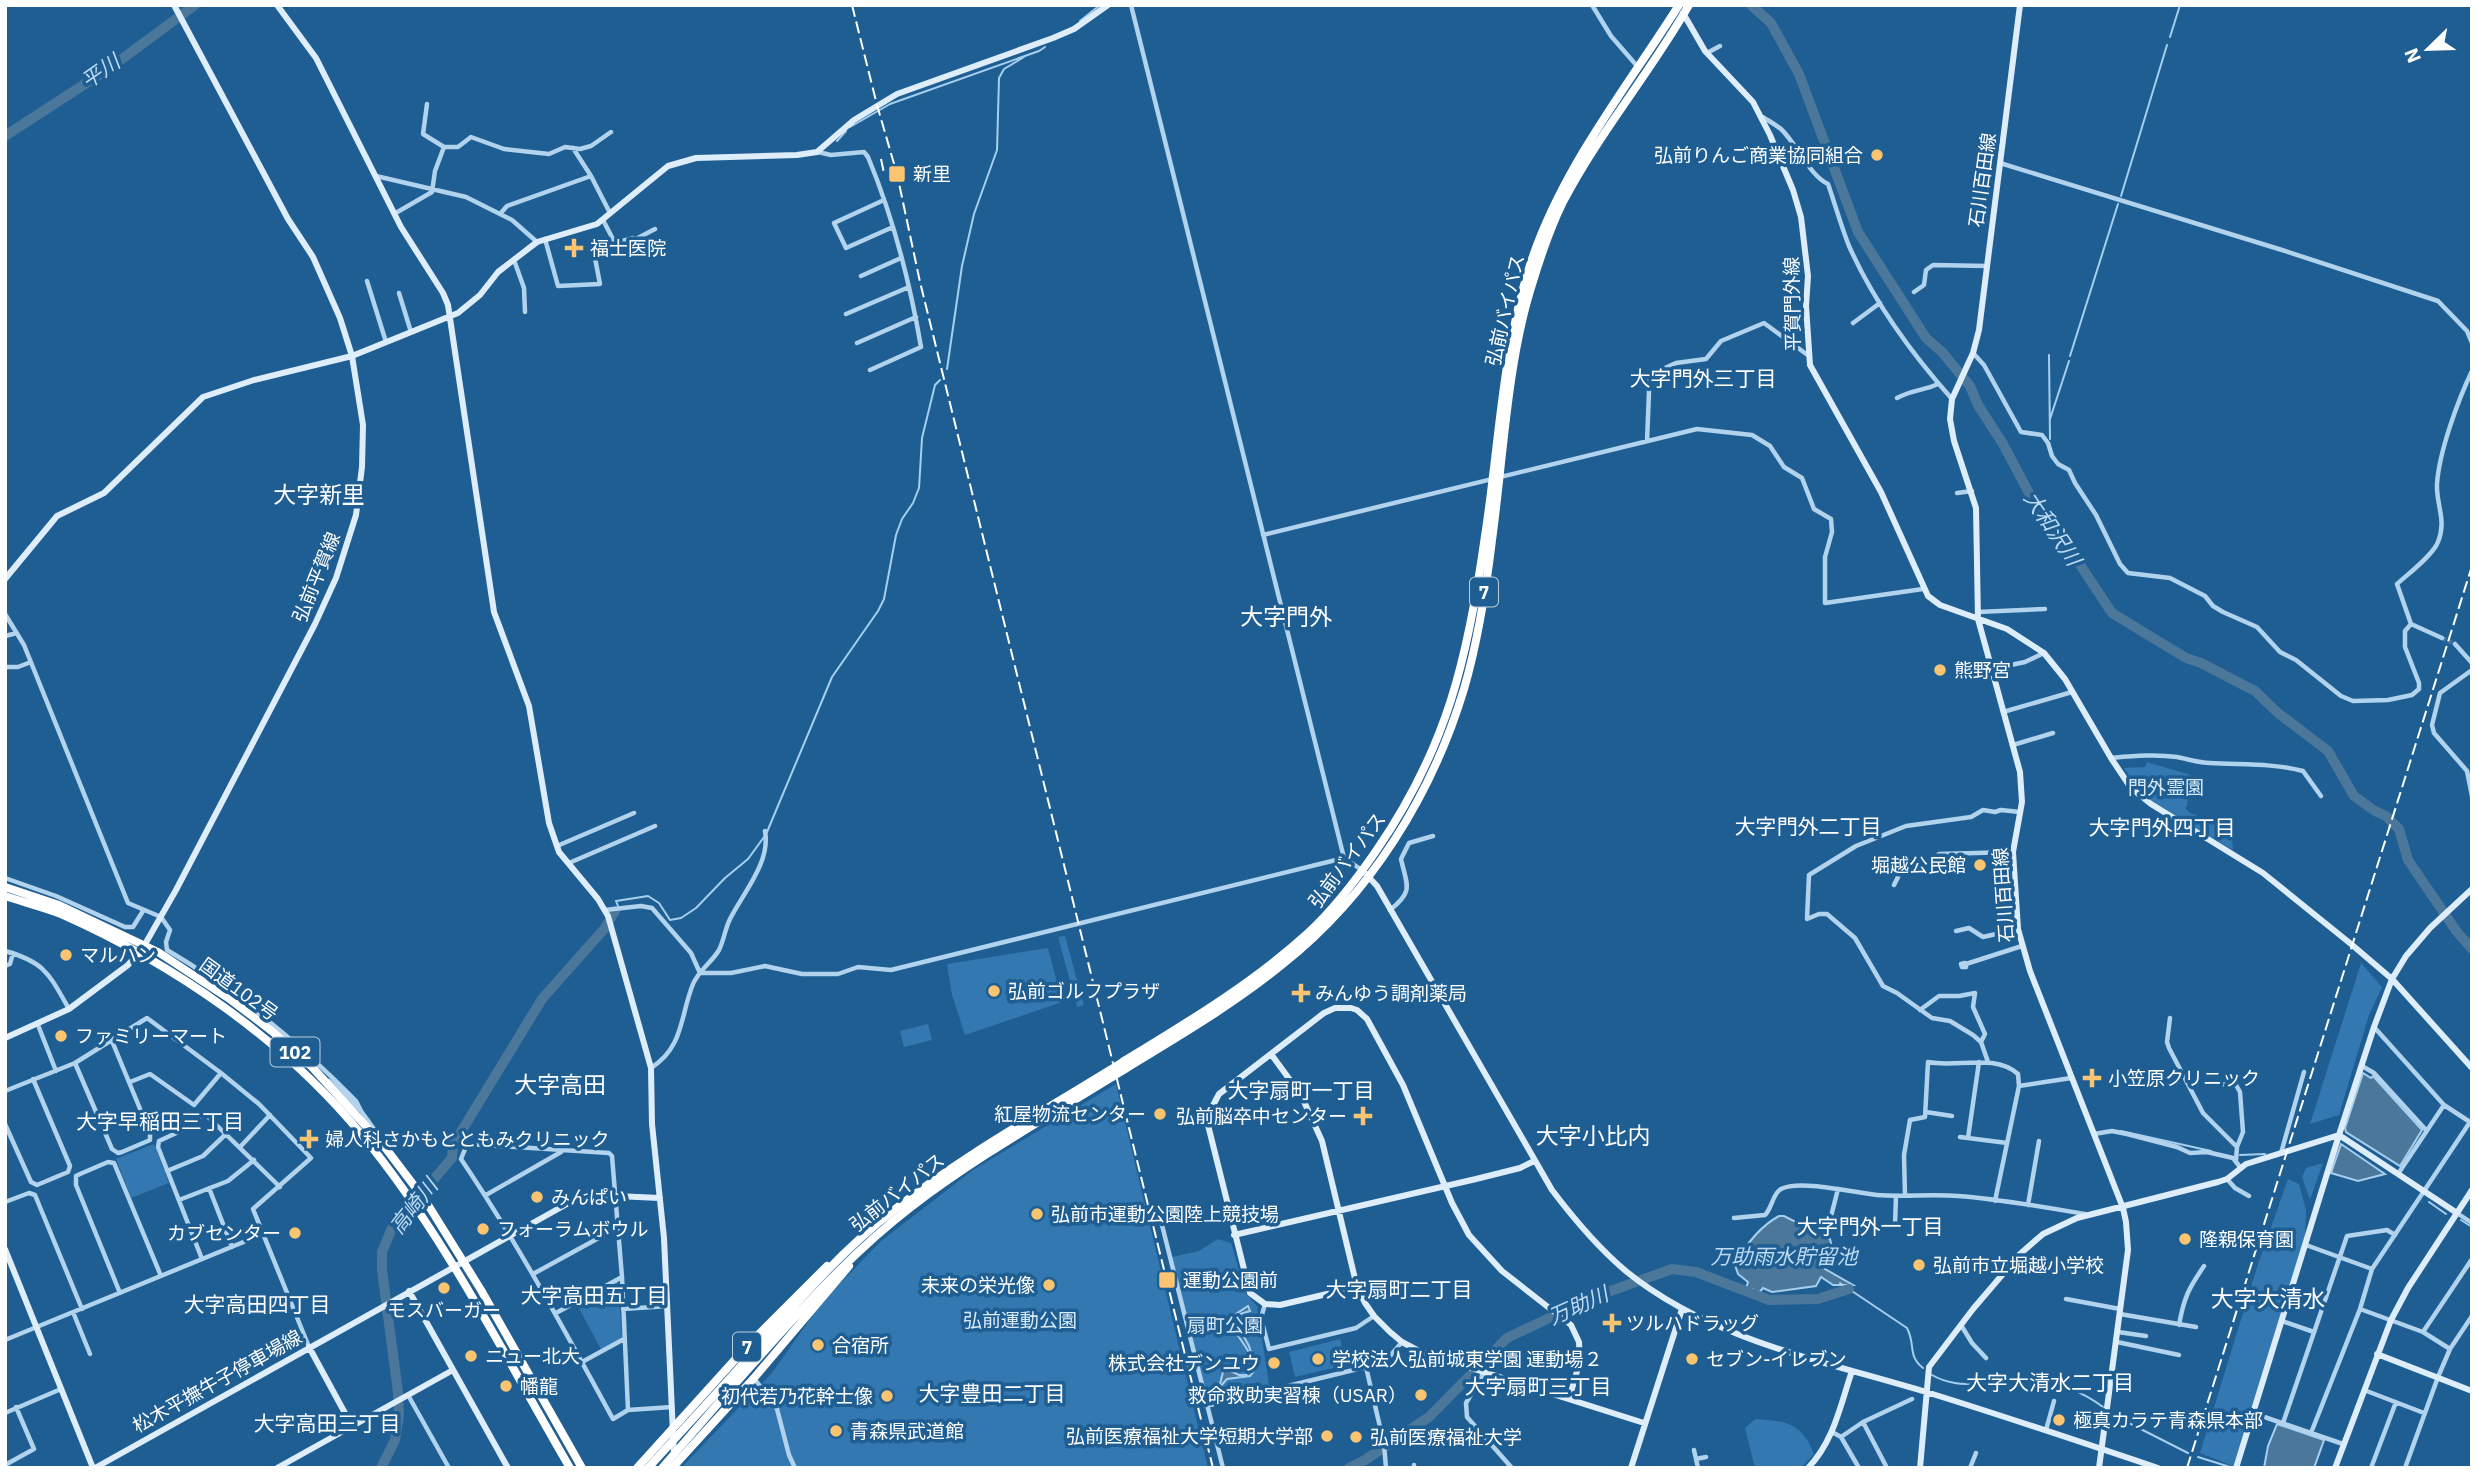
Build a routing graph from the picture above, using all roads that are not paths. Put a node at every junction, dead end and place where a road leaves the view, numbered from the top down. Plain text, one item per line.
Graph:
1 (174, 5) edge
2 (277, 5) edge
3 (1108, 5) edge
4 (1130, 5) edge
5 (1592, 5) edge
6 (1679, 5) edge
7 (1689, 5) edge
8 (2020, 5) edge
9 (1684, 14) junction
10 (1720, 46) dead end
11 (1707, 52) junction
12 (1639, 68) junction
13 (427, 104) dead end
14 (1762, 117) junction
15 (611, 132) dead end
16 (444, 147) junction
17 (572, 147) junction
18 (817, 152) junction
19 (2000, 163) junction
20 (376, 176) junction
21 (591, 176) junction
22 (433, 189) junction
23 (884, 200) junction
24 (394, 214) junction
25 (500, 214) junction
26 (611, 214) junction
27 (603, 220) junction
28 (893, 227) junction
29 (655, 229) dead end
30 (545, 239) junction
31 (634, 240) junction
32 (537, 242) junction
33 (615, 243) junction
34 (641, 254) dead end
35 (901, 258) junction
36 (514, 260) junction
37 (1987, 266) junction
38 (861, 276) dead end
39 (367, 281) dead end
40 (909, 287) junction
41 (1914, 292) dead end
42 (399, 293) dead end
43 (1880, 303) junction
44 (525, 312) dead end
45 (846, 314) dead end
46 (450, 316) junction
47 (916, 317) junction
48 (1853, 323) dead end
49 (411, 333) junction
50 (2472, 342) edge
51 (386, 343) junction
52 (857, 343) dead end
53 (352, 356) junction
54 (1809, 356) junction
55 (1972, 356) junction
56 (870, 370) dead end
57 (2472, 371) edge
58 (1938, 384) junction
59 (1953, 397) junction
60 (1897, 398) dead end
61 (1647, 441) junction
62 (1497, 477) junction
63 (1973, 491) junction
64 (1958, 493) dead end
65 (1263, 535) junction
66 (5, 579) edge
67 (1923, 589) junction
68 (2045, 609) dead end
69 (5, 614) edge
70 (1978, 616) junction
71 (2411, 624) junction
72 (17, 633) junction
73 (5, 636) edge
74 (2442, 638) tunnel mouth
75 (2455, 645) tunnel mouth
76 (2044, 653) junction
77 (31, 662) junction
78 (2472, 663) edge
79 (5, 667) edge
80 (1991, 669) junction
81 (2472, 670) edge
82 (2072, 692) junction
83 (2003, 712) junction
84 (2053, 733) dead end
85 (2013, 746) junction
86 (2110, 758) junction
87 (2471, 785) edge
88 (2321, 796) dead end
89 (2472, 796) edge
90 (2020, 812) junction
91 (634, 813) dead end
92 (655, 826) dead end
93 (765, 831) dead end
94 (1433, 836) dead end
95 (556, 846) junction
96 (2013, 852) junction
97 (1344, 858) junction
98 (568, 864) junction
99 (1366, 873) junction
100 (5, 878) edge
101 (1894, 885) dead end
102 (5, 887) edge
103 (2472, 889) edge
104 (5, 896) edge
105 (1390, 910) junction
106 (143, 911) junction
107 (607, 913) junction
108 (161, 917) junction
109 (2018, 929) junction
110 (1956, 931) dead end
111 (2022, 946) junction
112 (141, 950) junction
113 (5, 951) edge
114 (13, 953) junction
115 (5, 966) edge
116 (1954, 969) dead end
117 (700, 973) junction
118 (2392, 979) junction
119 (69, 1009) junction
120 (1920, 1010) junction
121 (2170, 1018) dead end
122 (38, 1025) junction
123 (2374, 1027) junction
124 (5, 1038) edge
125 (112, 1041) junction
126 (1981, 1042) junction
127 (1271, 1054) junction
128 (1979, 1062) junction
129 (1988, 1062) junction
130 (75, 1063) junction
131 (2362, 1066) junction
132 (312, 1067) junction
133 (651, 1068) junction
134 (2472, 1068) edge
135 (56, 1071) junction
136 (2304, 1072) dead end
137 (221, 1073) junction
138 (2071, 1078) junction
139 (33, 1079) junction
140 (130, 1082) junction
141 (2221, 1084) dead end
142 (2019, 1086) junction
143 (5, 1091) edge
144 (2444, 1105) junction
145 (361, 1111) junction
146 (1926, 1112) junction
147 (270, 1115) junction
148 (1952, 1116) dead end
149 (5, 1124) edge
150 (2426, 1130) junction
151 (226, 1134) junction
152 (2093, 1134) junction
153 (2339, 1135) junction
154 (1960, 1137) dead end
155 (1968, 1138) junction
156 (2039, 1141) dead end
157 (2007, 1143) junction
158 (241, 1146) junction
159 (384, 1146) junction
160 (2237, 1147) junction
161 (562, 1151) junction
162 (2281, 1154) junction
163 (254, 1160) junction
164 (1534, 1161) junction
165 (2238, 1163) junction
166 (167, 1171) junction
167 (2398, 1174) junction
168 (2227, 1179) junction
169 (1445, 1185) junction
170 (280, 1187) junction
171 (209, 1188) junction
172 (1838, 1189) junction
173 (2472, 1190) edge
174 (2424, 1192) junction
175 (486, 1195) junction
176 (1905, 1195) junction
177 (614, 1196) junction
178 (1896, 1196) junction
179 (2249, 1196) dead end
180 (660, 1198) junction
181 (179, 1200) junction
182 (1995, 1201) junction
183 (5, 1202) edge
184 (2028, 1205) junction
185 (2123, 1208) junction
186 (1338, 1210) junction
187 (2457, 1213) junction
188 (2090, 1215) junction
189 (1160, 1217) dead end
190 (1734, 1218) dead end
191 (2472, 1223) edge
192 (1867, 1227) dead end
193 (617, 1228) junction
194 (1827, 1232) dead end
195 (263, 1234) junction
196 (510, 1234) junction
197 (1234, 1235) junction
198 (2396, 1235) junction
199 (867, 1239) junction
200 (2306, 1245) junction
201 (232, 1247) junction
202 (5, 1249) edge
203 (202, 1259) junction
204 (2340, 1259) junction
205 (2472, 1259) edge
206 (464, 1261) junction
207 (454, 1266) junction
208 (2204, 1266) dead end
209 (2372, 1269) junction
210 (533, 1274) junction
211 (161, 1276) junction
212 (622, 1277) junction
213 (1357, 1287) junction
214 (409, 1291) junction
215 (120, 1293) junction
216 (2066, 1299) dead end
217 (1265, 1304) junction
218 (668, 1306) junction
219 (82, 1309) junction
220 (623, 1309) junction
221 (1682, 1309) junction
222 (2360, 1309) junction
223 (2120, 1311) junction
224 (73, 1312) junction
225 (556, 1313) junction
226 (1374, 1316) junction
227 (2472, 1316) edge
228 (2391, 1320) junction
229 (2282, 1321) junction
230 (1961, 1325) junction
231 (2179, 1325) junction
232 (37, 1327) junction
233 (2196, 1327) dead end
234 (2118, 1332) junction
235 (2315, 1332) junction
236 (2423, 1332) junction
237 (2146, 1336) dead end
238 (624, 1339) junction
239 (5, 1340) edge
240 (1402, 1342) junction
241 (2117, 1342) junction
242 (309, 1347) junction
243 (2450, 1349) junction
244 (90, 1354) dead end
245 (2377, 1354) junction
246 (2179, 1355) dead end
247 (1986, 1358) dead end
248 (582, 1362) junction
249 (1366, 1367) junction
250 (453, 1370) junction
251 (1852, 1371) junction
252 (1481, 1372) junction
253 (2438, 1377) junction
254 (754, 1378) junction
255 (61, 1389) junction
256 (725, 1389) junction
257 (2364, 1390) junction
258 (2472, 1391) edge
259 (1926, 1392) junction
260 (406, 1396) junction
261 (1569, 1399) junction
262 (1912, 1399) dead end
263 (2054, 1401) dead end
264 (2396, 1402) junction
265 (1206, 1406) junction
266 (16, 1407) junction
267 (672, 1408) junction
268 (628, 1410) junction
269 (5, 1413) edge
270 (2253, 1413) junction
271 (2424, 1413) junction
272 (1863, 1422) junction
273 (1644, 1423) junction
274 (2283, 1423) junction
275 (352, 1426) junction
276 (673, 1428) junction
277 (2046, 1430) junction
278 (1832, 1432) junction
279 (2311, 1433) junction
280 (1841, 1437) junction
281 (2343, 1444) junction
282 (2102, 1448) junction
283 (1694, 1450) dead end
284 (1976, 1453) dead end
285 (1706, 1457) dead end
286 (1696, 1459) junction
287 (5, 1465) edge
288 (1886, 1466) edge
289 (673, 1467) edge
290 (94, 1468) edge
291 (277, 1468) edge
292 (449, 1468) edge
293 (508, 1468) edge
294 (570, 1468) edge
295 (582, 1468) edge
296 (637, 1468) edge
297 (648, 1468) edge
298 (663, 1468) edge
299 (795, 1468) edge
300 (1223, 1468) edge
301 (1386, 1468) edge
302 (1512, 1468) edge
303 (1631, 1468) edge
304 (1698, 1468) edge
305 (1808, 1468) edge
306 (1860, 1468) edge
307 (1920, 1468) edge
308 (1970, 1468) edge
309 (2099, 1468) edge
310 (2158, 1468) edge
311 (2236, 1468) edge
312 (2335, 1468) edge
313 (2371, 1468) edge
314 (2405, 1468) edge

1 - 53 street, 弘前平賀線
2 - 20 street
3 - 18 street
4 - 65 street
5 - 12 street
6 - 9 street, 平賀門外線
6 - 12 highway, 弘前バイパス / 7
7 - 9 highway, 弘前バイパス / 7
8 - 19 street, 石川百田線
9 - 11 street, 平賀門外線
9 - 62 highway, 弘前バイパス / 7
10 - 11 street
11 - 14 street, 平賀門外線
12 - 62 highway, 弘前バイパス / 7
13 - 16 street
14 - 43 street
14 - 54 street, 平賀門外線
15 - 17 street
16 - 17 street
16 - 22 street
17 - 21 street
18 - 23 street
18 - 26 street
19 - 37 street, 石川百田線
19 - 50 street
20 - 22 street
20 - 24 street
21 - 25 street
21 - 26 street
22 - 24 street
22 - 25 street
23 - 28 street
23 - 28 street
24 - 46 street
25 - 32 street
26 - 27 street
27 - 30 street
27 - 33 street
28 - 35 street
29 - 31 street
30 - 32 street
30 - 33 street
31 - 33 street
31 - 34 street
32 - 36 street
35 - 38 street
35 - 40 street
36 - 44 street
36 - 46 street
37 - 41 street
37 - 55 street, 石川百田線
39 - 51 street
40 - 45 street
40 - 47 street
42 - 49 street
43 - 48 street
43 - 58 street
46 - 49 street
46 - 95 street
47 - 52 street
47 - 56 street
49 - 51 street
51 - 53 street
53 - 66 street
53 - 108 street, 弘前平賀線
54 - 61 street
54 - 67 street, 平賀門外線
55 - 59 street, 石川百田線
55 - 71 street
57 - 71 street
58 - 59 street
58 - 60 street
59 - 63 street, 石川百田線
61 - 62 street
61 - 67 street
62 - 65 street
62 - 99 highway, 弘前バイパス / 7
63 - 64 street
63 - 70 street, 石川百田線
65 - 97 street
67 - 70 street
68 - 70 street
69 - 72 street
70 - 76 street
70 - 80 street, 石川百田線
71 - 74 street
72 - 73 street
72 - 77 street
75 - 78 street
76 - 80 street
76 - 82 street
77 - 79 street
77 - 106 street
80 - 83 street, 石川百田線
81 - 87 street
82 - 83 street
82 - 86 street
83 - 85 street, 石川百田線
84 - 85 street
85 - 90 street, 石川百田線
86 - 88 street
86 - 118 street
87 - 89 street
90 - 96 street, 石川百田線
90 - 120 street
91 - 95 street
92 - 98 street
93 - 117 street
94 - 105 street
95 - 98 street
96 - 101 street
96 - 109 street, 石川百田線
97 - 99 street
97 - 117 street
98 - 107 street
99 - 105 street
99 - 199 highway, 弘前バイパス / 7, bridge
100 - 106 street
102 - 112 highway, 国道102号 / 102
103 - 118 street
104 - 112 highway, 国道102号 / 102
105 - 164 street
106 - 108 street
107 - 117 street
107 - 133 street
108 - 112 street, 弘前平賀線
108 - 145 street
109 - 110 street
109 - 111 street, 石川百田線
111 - 116 street
111 - 138 street, 石川百田線
112 - 119 street, 弘前平賀線
112 - 132 highway, 国道102号 / 102
112 - 207 highway, 国道102号 / 102
113 - 114 street
114 - 115 street
114 - 119 street
117 - 133 street
118 - 123 street
118 - 134 street
119 - 122 street, 弘前平賀線
120 - 126 street
120 - 126 street
121 - 160 street
122 - 124 street, 弘前平賀線
122 - 135 street
123 - 131 street
123 - 144 street
125 - 130 street
125 - 137 street
125 - 140 street
126 - 129 street
127 - 169 street
127 - 186 street
127 - 197 street
128 - 129 street
128 - 146 street
128 - 155 street
129 - 142 street
130 - 135 street
130 - 140 street
131 - 150 street
131 - 153 street
132 - 145 street
132 - 159 highway, 国道102号 / 102
133 - 180 street
135 - 139 street
136 - 162 street
137 - 140 street
137 - 147 street
138 - 142 street
138 - 152 street, 石川百田線
139 - 143 street
139 - 149 street
141 - 160 street
142 - 157 street
144 - 150 street
144 - 174 street
145 - 159 street
146 - 148 street
146 - 176 street
147 - 158 street
147 - 170 street
150 - 167 street
151 - 158 street
151 - 166 street
151 - 166 street
152 - 165 street
152 - 185 street, 石川百田線
153 - 162 street
153 - 167 street
153 - 200 street
154 - 155 street
155 - 157 street
156 - 184 street
157 - 182 street
158 - 163 street
159 - 206 highway, 国道102号 / 102
160 - 165 street
161 - 175 street
161 - 175 street
161 - 177 street
162 - 165 street
163 - 170 street
163 - 171 street
164 - 169 street
164 - 221 street
165 - 168 street
166 - 181 street
167 - 174 street
168 - 179 street
168 - 185 street
169 - 186 street
169 - 261 street
170 - 195 street
171 - 181 street
171 - 201 street
172 - 178 street
172 - 190 street
172 - 194 street
173 - 187 street
174 - 187 street
174 - 198 street
175 - 196 street
176 - 178 street
176 - 182 street
177 - 180 street, 松木平撫牛子停車場線
177 - 193 street
177 - 196 street, 松木平撫牛子停車場線
178 - 192 street
180 - 218 street
181 - 203 street
182 - 184 street
183 - 219 street
184 - 188 street
185 - 188 street
185 - 223 street, 石川百田線
186 - 197 street
186 - 213 street
187 - 191 street
187 - 228 street
188 - 230 street
189 - 265 street
193 - 210 street
193 - 212 street
195 - 201 street
195 - 242 street
196 - 206 street, 松木平撫牛子停車場線
196 - 210 street
197 - 217 street
198 - 204 street
198 - 209 street
199 - 254 highway, 7
199 - 256 highway, 弘前バイパス / 7
199 - 276 highway, 7
200 - 204 street
200 - 229 street
201 - 203 street
202 - 232 street
203 - 211 street
204 - 209 street
204 - 235 street
205 - 236 street
206 - 207 street, 松木平撫牛子停車場線
206 - 295 highway, 国道102号 / 102
207 - 214 street, 松木平撫牛子停車場線
207 - 294 highway, 国道102号 / 102
208 - 231 street
209 - 222 street
210 - 225 street
211 - 215 street
211 - 215 street
212 - 220 street
212 - 225 street
213 - 217 street
213 - 226 street
214 - 242 street, 松木平撫牛子停車場線
214 - 250 street
215 - 219 street
216 - 223 street
217 - 226 street
218 - 220 street
218 - 267 street
219 - 224 street
220 - 238 street
221 - 251 street
221 - 273 street
222 - 228 street
222 - 279 street
223 - 231 street
223 - 234 street, 石川百田線
224 - 232 street
224 - 244 street
225 - 248 street
226 - 240 street
227 - 243 street
228 - 236 street
228 - 245 street
229 - 235 street
229 - 270 street
230 - 247 street
230 - 259 street
231 - 233 street
232 - 239 street
232 - 255 street
234 - 237 street
234 - 241 street, 石川百田線
235 - 274 street
236 - 243 street
238 - 248 street
238 - 268 street
240 - 249 street
240 - 252 street
241 - 246 street
241 - 282 street, 石川百田線
242 - 275 street
242 - 290 street, 松木平撫牛子停車場線
243 - 253 street
245 - 253 street
245 - 257 street
248 - 268 street
249 - 265 street
249 - 301 street
250 - 260 street
250 - 293 street
251 - 259 street
251 - 278 street
252 - 261 street
252 - 302 street
253 - 258 street
253 - 271 street
254 - 289 highway, 7
254 - 299 street
255 - 266 street
255 - 290 street
256 - 297 highway, 弘前バイパス / 7, bridge
256 - 298 highway, 弘前バイパス / 7, bridge
257 - 264 street
257 - 281 street
259 - 277 street
259 - 307 street
260 - 275 street
260 - 292 street
261 - 273 street
262 - 272 street
263 - 277 street
264 - 271 street
264 - 313 street
265 - 300 street
266 - 269 street
266 - 287 street
267 - 268 street
267 - 276 street
270 - 274 street
270 - 311 street
271 - 314 street
272 - 280 street
272 - 288 street
273 - 303 street
274 - 279 street
275 - 291 street
276 - 289 street
276 - 296 highway, 7
277 - 282 street
278 - 280 street
278 - 305 street
279 - 281 street
280 - 306 street
281 - 312 street
282 - 309 street, 石川百田線
282 - 310 street
283 - 286 street
284 - 308 street
285 - 286 street
286 - 304 street

